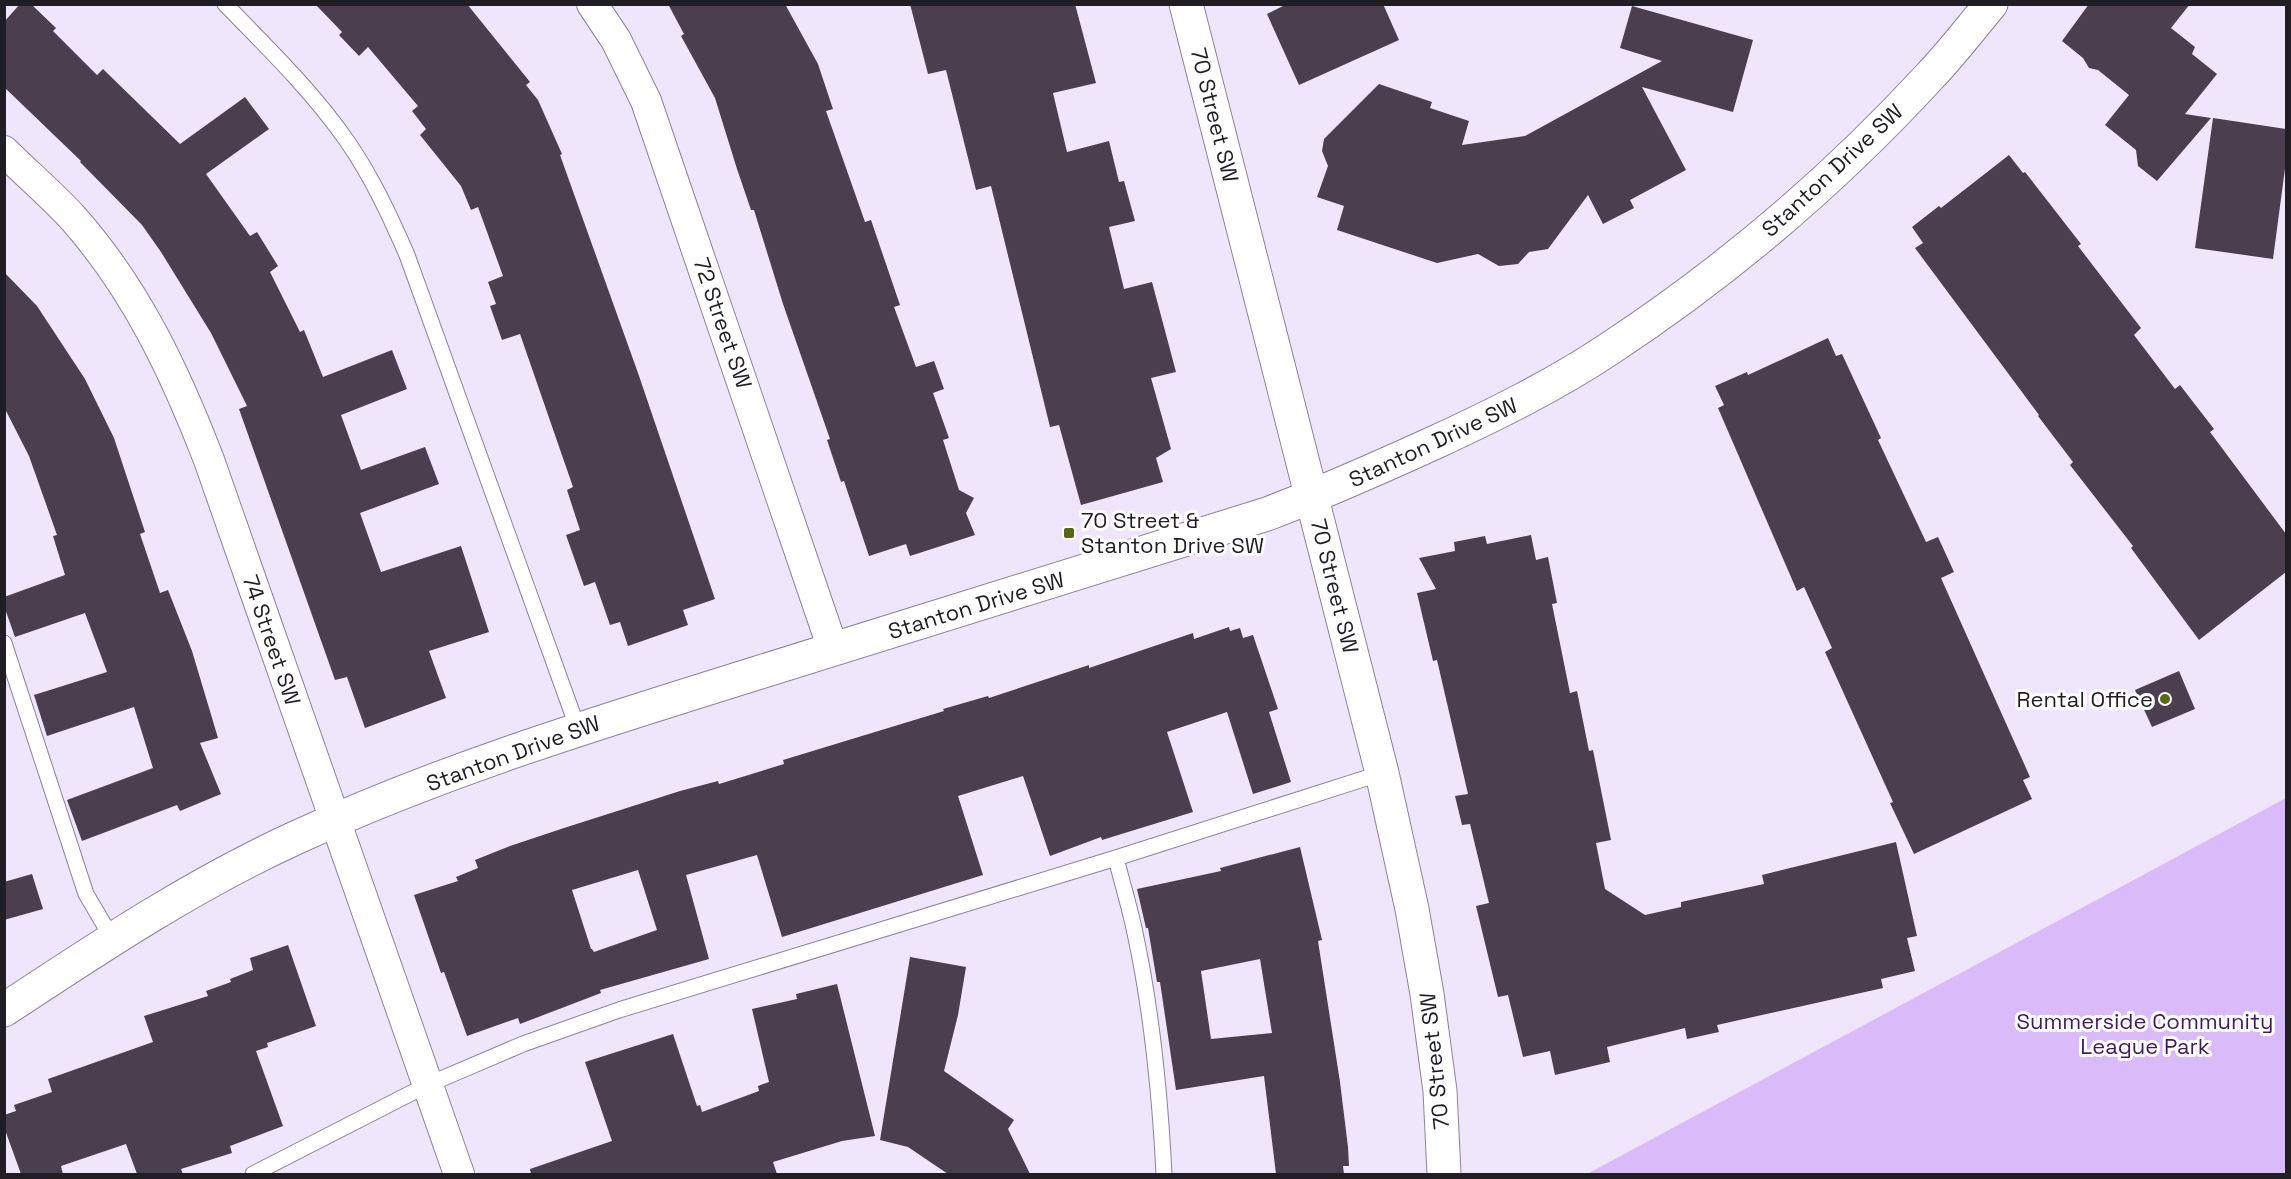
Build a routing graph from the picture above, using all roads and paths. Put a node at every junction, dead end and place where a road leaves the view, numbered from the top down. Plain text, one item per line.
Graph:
1 (225, 4) edge
2 (592, 4) edge
3 (1186, 4) edge
4 (1991, 4) edge
5 (4, 151) edge
6 (1312, 497) junction
7 (4, 643) edge
8 (833, 649) junction
9 (578, 729) junction
10 (1382, 773) junction
11 (334, 821) junction
12 (1116, 858) junction
13 (112, 938) junction
14 (4, 1010) edge
15 (427, 1085) junction
16 (253, 1174) edge
17 (459, 1174) edge
18 (1164, 1174) edge
19 (1444, 1174) edge

1 - 9 lane
2 - 8 street, 72 Street SW
3 - 6 street, 70 Street SW
4 - 6 street, Stanton Drive SW
5 - 11 street, 74 Street SW
6 - 8 street, Stanton Drive SW
6 - 10 street, 70 Street SW
7 - 13 lane
8 - 9 street, Stanton Drive SW
9 - 11 street, Stanton Drive SW
10 - 12 lane
10 - 19 street, 70 Street SW
11 - 13 street, Stanton Drive SW
11 - 15 street, 74 Street SW
12 - 15 lane
12 - 18 lane
13 - 14 street, Stanton Drive SW
15 - 16 lane
15 - 17 street, 74 Street SW

